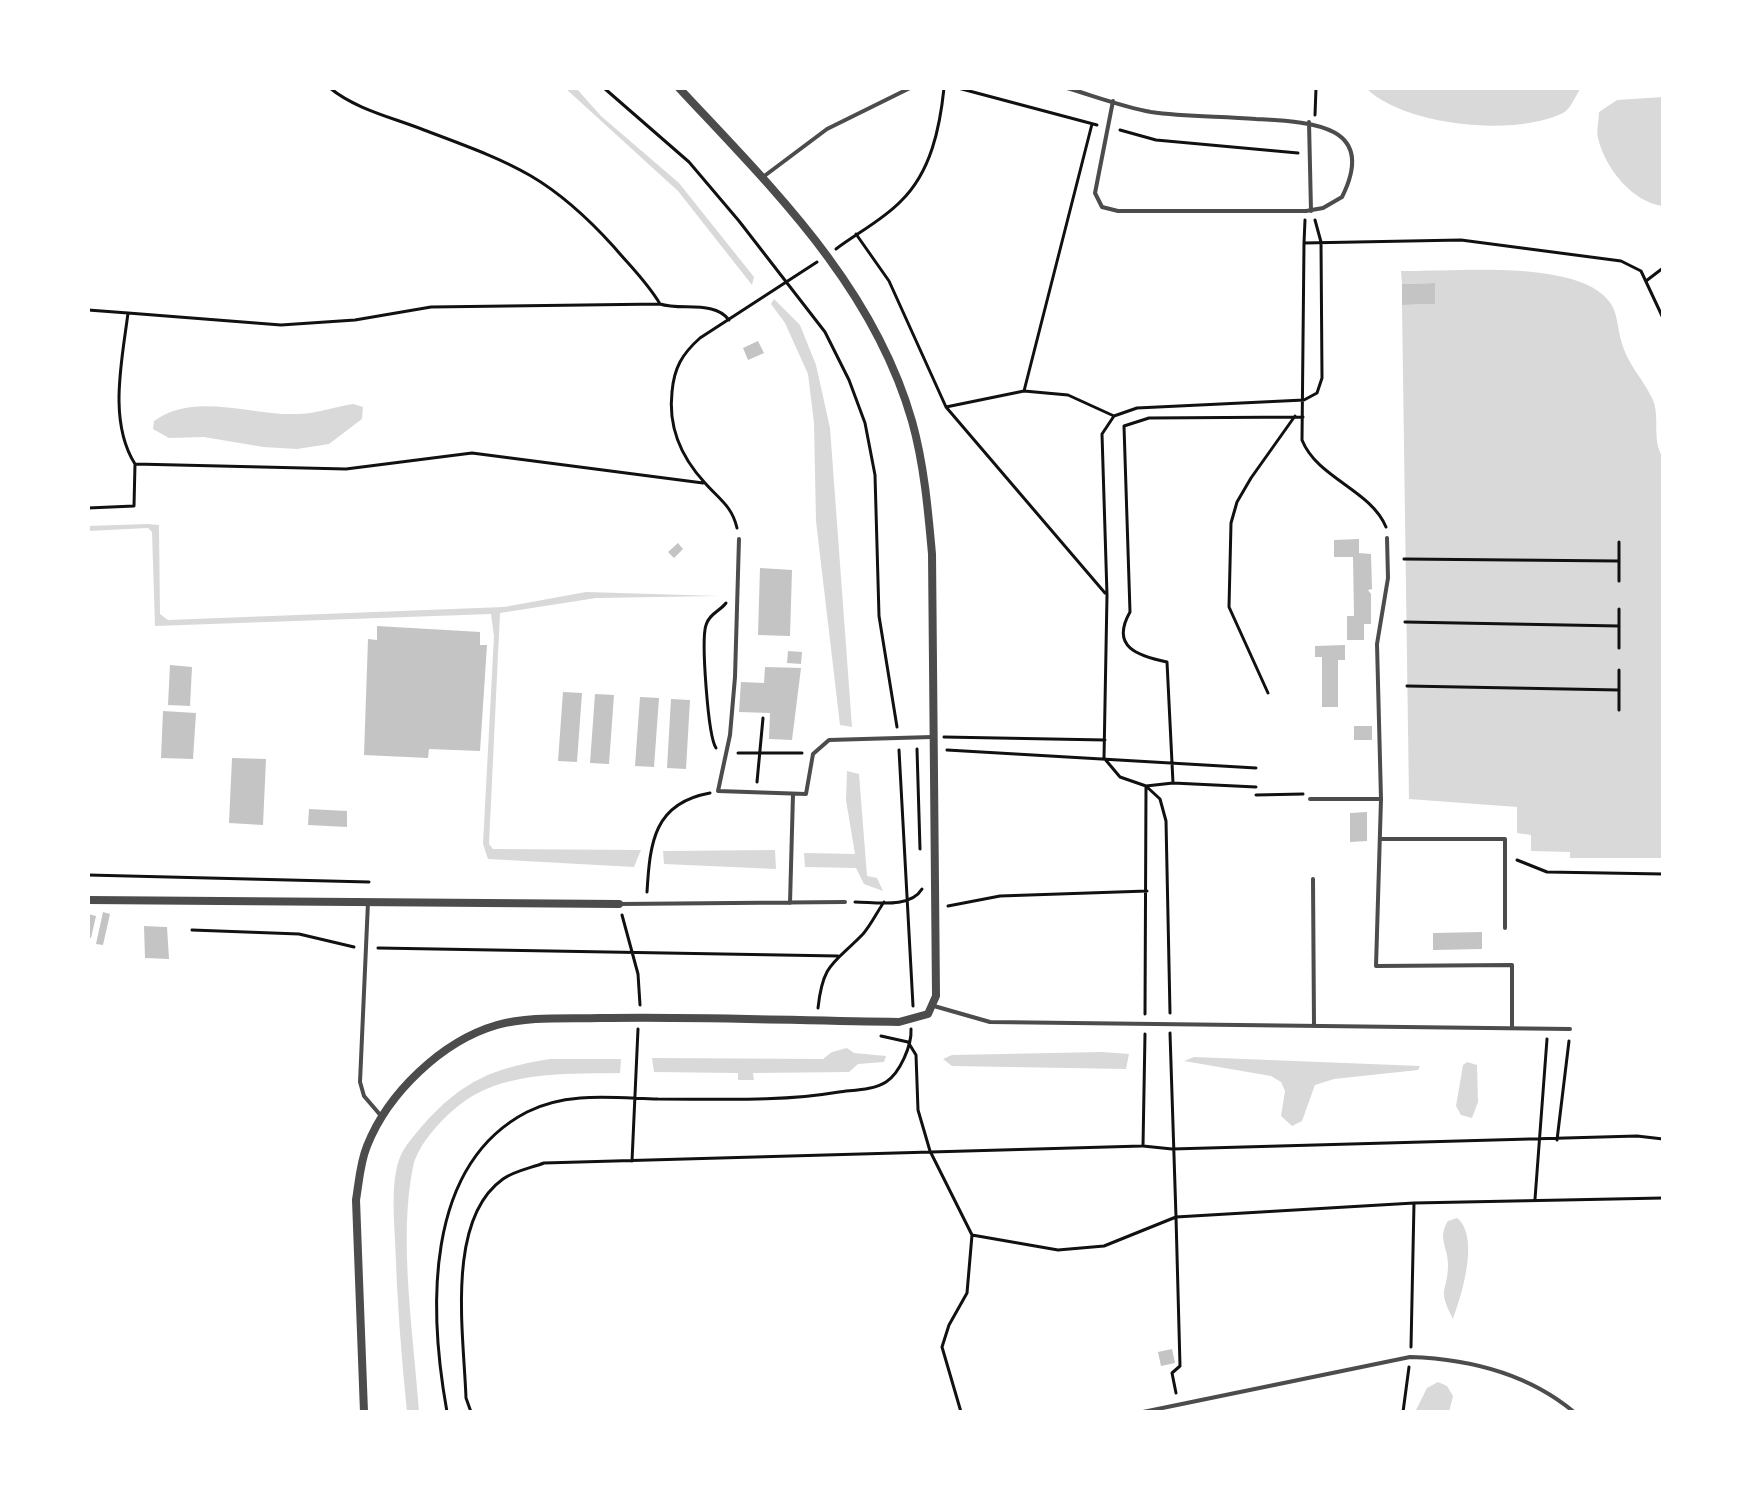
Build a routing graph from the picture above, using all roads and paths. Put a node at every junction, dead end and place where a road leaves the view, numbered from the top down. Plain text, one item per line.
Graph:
1 (330, 88) edge
2 (679, 88) edge
3 (910, 88) edge
4 (944, 88) edge
5 (958, 88) edge
6 (1067, 88) edge
7 (1316, 88) edge
8 (1113, 101) junction
9 (1312, 123) junction
10 (1092, 124) junction
11 (1108, 128) junction
12 (1310, 153) junction
13 (763, 177) junction
14 (1308, 211) junction
15 (1321, 242) junction
16 (1304, 243) junction
17 (1663, 268) edge
18 (1646, 281) junction
19 (788, 282) dead end
20 (660, 304) junction
21 (88, 310) edge
22 (128, 313) junction
23 (1663, 318) edge
24 (729, 320) junction
25 (1024, 391) junction
26 (1304, 400) junction
27 (946, 407) junction
28 (1114, 416) junction
29 (1295, 416) junction
30 (1303, 417) junction
31 (135, 464) junction
32 (704, 483) junction
33 (88, 508) edge
34 (1387, 538) joint
35 (739, 539) joint
36 (1619, 542) dead end
37 (1404, 559) dead end
38 (1619, 561) junction
39 (1619, 581) dead end
40 (1107, 595) junction
41 (728, 596) dead end
42 (1619, 609) dead end
43 (1405, 622) dead end
44 (1619, 626) junction
45 (1619, 648) dead end
46 (1619, 670) dead end
47 (1407, 686) dead end
48 (1619, 690) junction
49 (1268, 693) dead end
50 (1619, 710) dead end
51 (763, 718) dead end
52 (917, 737) junction
53 (935, 737) junction
54 (1105, 740) junction
55 (935, 750) junction
56 (759, 751) junction
57 (726, 753) junction
58 (813, 754) junction
59 (1104, 758) junction
60 (1173, 762) junction
61 (1256, 768) dead end
62 (1173, 783) junction
63 (1146, 786) junction
64 (1256, 787) dead end
65 (718, 791) junction
66 (755, 793) junction
67 (793, 794) junction
68 (1256, 795) dead end
69 (1310, 796) joint
70 (1381, 799) junction
71 (1380, 839) junction
72 (920, 852) dead end
73 (1506, 856) junction
74 (1663, 874) edge
75 (88, 875) edge
76 (1313, 879) dead end
77 (923, 881) dead end
78 (369, 882) dead end
79 (1147, 891) junction
80 (917, 897) junction
81 (88, 900) edge
82 (368, 901) junction
83 (845, 902) joint
84 (884, 902) junction
85 (790, 903) junction
86 (619, 904) joint
87 (646, 904) junction
88 (938, 907) junction
89 (1505, 928) dead end
90 (192, 930) dead end
91 (367, 948) junction
92 (838, 956) junction
93 (934, 1006) junction
94 (817, 1021) junction
95 (1145, 1024) junction
96 (1170, 1025) junction
97 (1314, 1026) junction
98 (1512, 1028) junction
99 (1548, 1029) junction
100 (1570, 1029) joint
101 (875, 1036) dead end
102 (382, 1117) junction
103 (1663, 1139) edge
104 (1539, 1140) junction
105 (1557, 1140) junction
106 (1143, 1146) junction
107 (1172, 1149) junction
108 (930, 1151) junction
109 (1663, 1198) edge
110 (1535, 1199) junction
111 (1414, 1203) junction
112 (1176, 1217) junction
113 (972, 1235) junction
114 (1410, 1357) junction
115 (1178, 1405) junction
116 (364, 1412) edge
117 (471, 1412) edge
118 (961, 1412) edge
119 (1143, 1412) edge
120 (1403, 1412) edge
121 (1574, 1412) edge

1 - 20 path
2 - 13 street
3 - 13 lane
4 - 27 path
5 - 10 path
6 - 8 lane
7 - 9 path
8 - 9 lane
8 - 11 lane
9 - 12 lane
9 - 14 lane
10 - 11 path
10 - 25 path
11 - 12 path
11 - 14 lane
12 - 14 lane
13 - 53 street
14 - 15 path
14 - 16 path
15 - 16 path
15 - 18 path
15 - 26 path
16 - 26 path
17 - 18 path
18 - 23 path
19 - 24 path
20 - 22 path
20 - 24 path
21 - 22 path
22 - 31 path
24 - 32 path
25 - 27 path
25 - 28 path
26 - 28 path
26 - 30 path
27 - 40 path
28 - 40 path
29 - 30 path
29 - 49 path
29 - 60 path
30 - 34 path
31 - 32 path
31 - 33 path
32 - 35 path
34 - 70 lane
35 - 57 lane
36 - 38 path
37 - 38 path
38 - 39 path
40 - 54 path
41 - 57 path
42 - 44 path
43 - 44 path
44 - 45 path
46 - 48 path
47 - 48 path
48 - 50 path
51 - 56 path
52 - 53 lane
52 - 58 lane
52 - 72 path
53 - 54 path
53 - 55 street
54 - 59 path
55 - 59 path
55 - 88 street
56 - 57 path
56 - 58 path
56 - 66 path
57 - 65 lane
58 - 67 lane
59 - 60 path
59 - 63 path
60 - 61 path
60 - 62 path
62 - 63 path
62 - 64 path
63 - 79 path
63 - 96 path
65 - 66 lane
65 - 87 path
66 - 67 lane
67 - 85 lane
68 - 69 path
69 - 70 lane
70 - 71 lane
71 - 73 lane
71 - 98 lane
73 - 74 path
73 - 89 lane
75 - 78 path
76 - 97 lane
77 - 80 path
79 - 88 path
79 - 95 path
80 - 84 path
80 - 88 path
81 - 82 street
82 - 86 street
82 - 91 lane
83 - 84 path
83 - 85 lane
84 - 92 path
85 - 87 lane
86 - 87 lane
88 - 93 street
90 - 91 path
91 - 92 path
91 - 102 lane
92 - 94 path
93 - 94 street
93 - 95 lane
94 - 102 street
95 - 96 lane
95 - 106 path
96 - 97 lane
96 - 107 path
97 - 98 lane
98 - 99 lane
99 - 100 lane
99 - 104 path
100 - 105 path
101 - 108 path
102 - 116 street
103 - 105 path
104 - 105 path
104 - 107 path
104 - 110 path
106 - 107 path
106 - 108 path
107 - 112 path
108 - 113 path
108 - 117 path
109 - 110 path
110 - 111 path
111 - 112 path
111 - 114 path
112 - 113 path
112 - 115 path
113 - 118 path
114 - 115 lane
114 - 120 path
114 - 121 lane
115 - 119 lane

